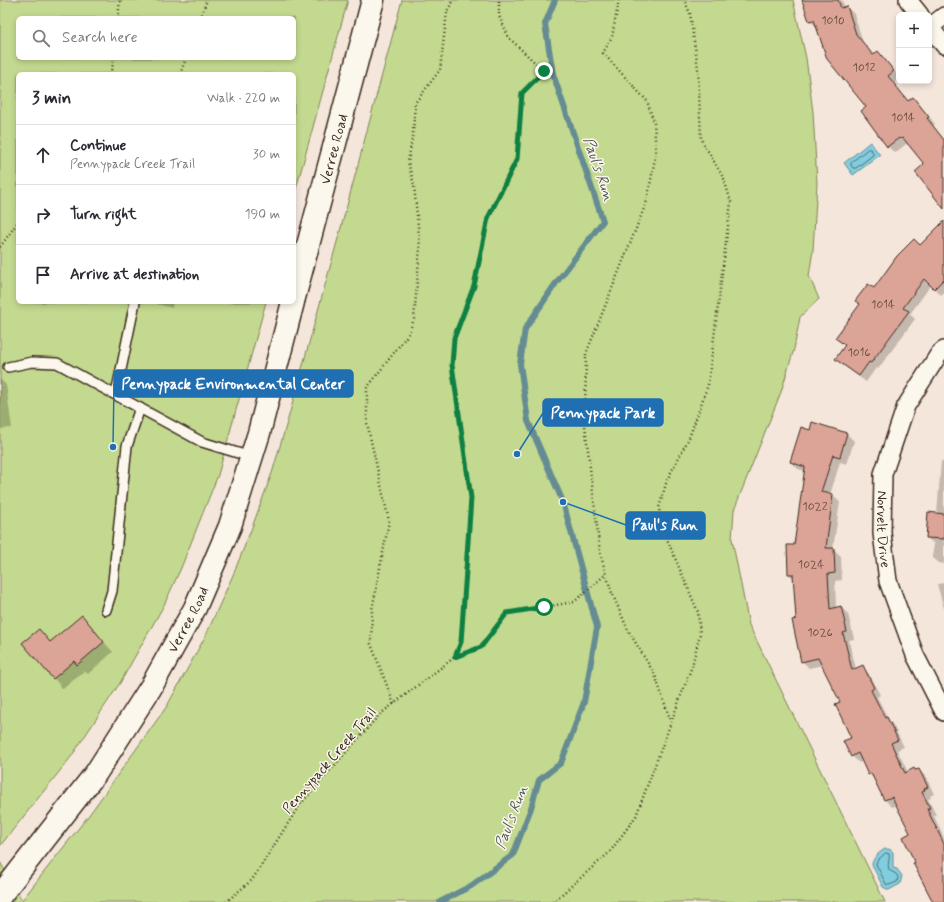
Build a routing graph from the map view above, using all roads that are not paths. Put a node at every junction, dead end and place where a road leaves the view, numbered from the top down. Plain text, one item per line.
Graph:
1 (372, 0) edge
2 (908, 0) edge
3 (917, 12) edge
4 (944, 16) edge
5 (932, 21) edge
6 (932, 30) edge
7 (944, 45) edge
8 (296, 290) edge
9 (135, 304) edge
10 (292, 304) edge
11 (944, 350) edge
12 (8, 367) dead end
13 (116, 394) junction
14 (140, 408) junction
15 (251, 457) junction
16 (106, 610) dead end
17 (944, 712) edge
18 (0, 896) edge

1 - 8 main road, Verree Road
2 - 3 street
4 - 5 street
6 - 7 street
9 - 13 lane
10 - 15 main road, Verree Road
11 - 17 street, Norvelt Drive
12 - 13 lane
13 - 14 lane
14 - 15 lane
14 - 16 lane
15 - 18 main road, Verree Road

